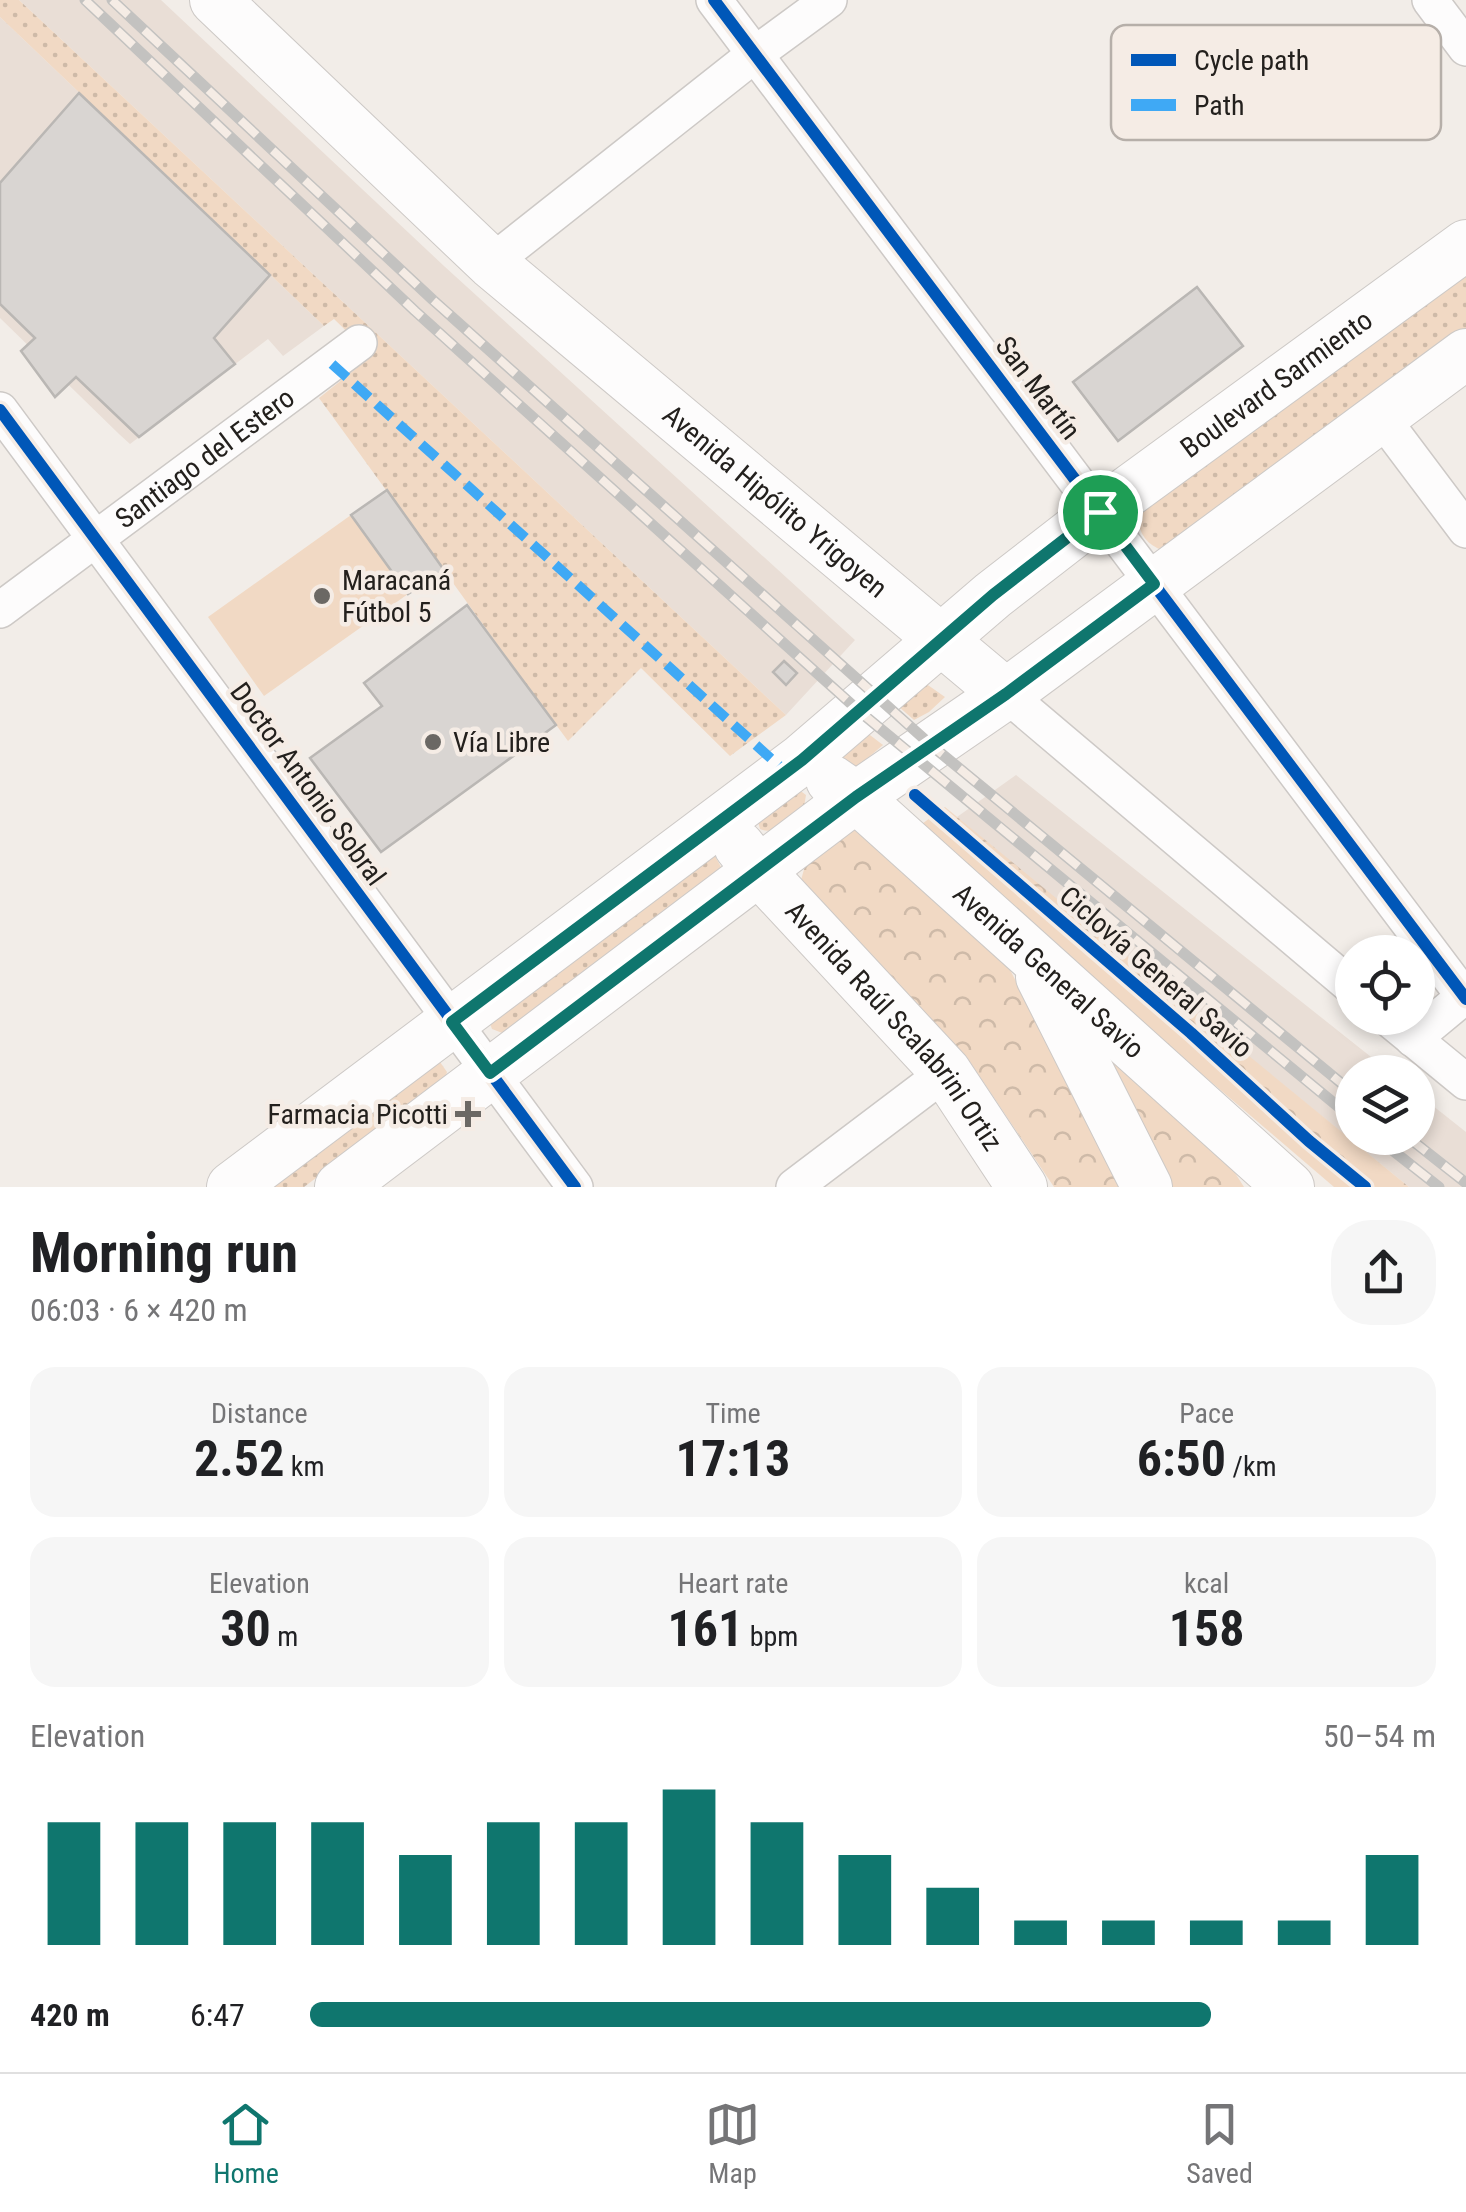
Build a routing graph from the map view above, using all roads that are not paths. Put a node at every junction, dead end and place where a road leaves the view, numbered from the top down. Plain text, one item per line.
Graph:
1 (215, 0) edge
2 (714, 0) edge
3 (829, 0) edge
4 (1430, 0) edge
5 (1466, 48) edge
6 (754, 55) junction
7 (1466, 245) edge
8 (491, 263) junction
9 (360, 343) dead end
10 (1466, 354) edge
11 (0, 410) edge
12 (1381, 417) junction
13 (1100, 512) junction
14 (1466, 530) edge
15 (96, 538) junction
16 (1154, 584) junction
17 (0, 610) edge
18 (940, 641) junction
19 (1006, 694) junction
20 (802, 760) junction
21 (856, 797) junction
22 (720, 822) junction
23 (760, 872) junction
24 (1026, 950) junction
25 (1335, 974) edge
26 (1465, 997) edge
27 (1435, 1011) edge
28 (452, 1022) junction
29 (1409, 1035) edge
30 (946, 1072) junction
31 (490, 1073) junction
32 (1466, 1082) edge
33 (1283, 1184) edge
34 (232, 1187) edge
35 (340, 1187) edge
36 (575, 1187) edge
37 (794, 1187) edge
38 (1022, 1187) edge
39 (1147, 1187) edge

1 - 8 main road, Avenida Hipólito Yrigoyen
2 - 6 street, San Martín
3 - 6 street
4 - 5 street
6 - 8 street
6 - 13 street, San Martín
7 - 13 main road, Boulevard Sarmiento
8 - 18 main road, Avenida Hipólito Yrigoyen
9 - 15 street, Santiago del Estero
10 - 12 main road
11 - 15 street, Doctor Antonio Sobral
12 - 14 street
12 - 16 main road
13 - 16 street, San Martín
13 - 18 main road, Boulevard Sarmiento
15 - 17 street, Santiago del Estero
15 - 28 street, Doctor Antonio Sobral
16 - 19 main road
16 - 26 street, San Martín
18 - 19 main road, Avenida Hipólito Yrigoyen
18 - 20 main road, Boulevard Sarmiento
19 - 21 main road
19 - 25 street, Avenida Hipólito Yrigoyen
20 - 21 main road, Avenida General Savio
20 - 22 main road, Boulevard Sarmiento
21 - 23 main road
21 - 24 main road, Avenida General Savio
22 - 23 main road, Avenida Raúl Scalabrini Ortiz
22 - 28 main road, Boulevard Sarmiento
23 - 30 main road, Avenida Raúl Scalabrini Ortiz
23 - 31 main road
24 - 33 main road, Avenida General Savio
24 - 39 main road
26 - 27 street
28 - 31 street, Doctor Antonio Sobral
28 - 34 main road, Boulevard Sarmiento
29 - 32 street
30 - 37 street
30 - 38 main road, Avenida Raúl Scalabrini Ortiz
31 - 35 main road
31 - 36 street, Doctor Antonio Sobral

